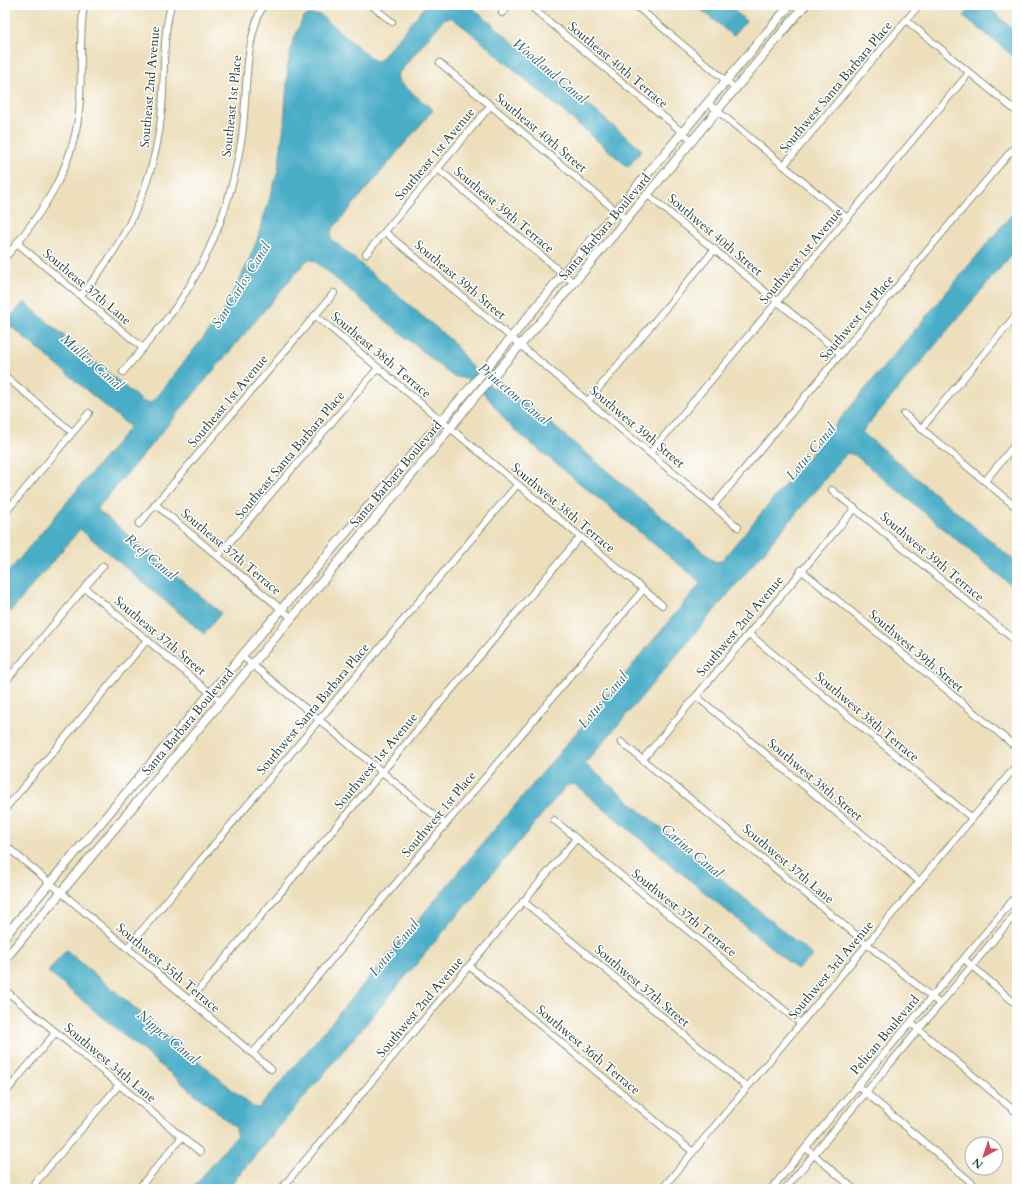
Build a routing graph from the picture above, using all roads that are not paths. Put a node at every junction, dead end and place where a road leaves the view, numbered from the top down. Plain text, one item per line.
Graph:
1 (84, 5) edge
2 (170, 5) edge
3 (263, 5) edge
4 (372, 5) edge
5 (509, 5) edge
6 (529, 5) edge
7 (635, 5) edge
8 (789, 5) edge
9 (805, 5) edge
10 (919, 5) edge
11 (502, 13) dead end
12 (798, 14) junction
13 (906, 20) junction
14 (392, 22) dead end
15 (440, 63) dead end
16 (969, 73) junction
17 (726, 81) junction
18 (736, 90) junction
19 (708, 103) junction
20 (491, 105) junction
21 (718, 111) junction
22 (1017, 112) edge
23 (682, 133) junction
24 (693, 142) junction
25 (1017, 144) edge
26 (784, 165) junction
27 (438, 168) junction
28 (648, 195) junction
29 (616, 211) junction
30 (847, 218) junction
31 (627, 220) junction
32 (385, 232) junction
33 (17, 243) junction
34 (715, 249) junction
35 (366, 254) dead end
36 (5, 258) edge
37 (563, 274) junction
38 (574, 283) junction
39 (334, 293) dead end
40 (80, 295) junction
41 (777, 302) junction
42 (1017, 314) edge
43 (315, 315) junction
44 (511, 337) junction
45 (520, 345) junction
46 (143, 348) junction
47 (841, 354) junction
48 (378, 368) junction
49 (123, 372) dead end
50 (6, 380) edge
51 (588, 401) junction
52 (89, 413) dead end
53 (904, 414) dead end
54 (441, 420) junction
55 (450, 428) junction
56 (921, 429) junction
57 (72, 432) junction
58 (1017, 442) edge
59 (650, 453) junction
60 (985, 481) junction
61 (517, 485) junction
62 (832, 490) dead end
63 (156, 504) junction
64 (714, 506) junction
65 (854, 508) junction
66 (1017, 508) edge
67 (5, 513) edge
68 (356, 521) junction
69 (138, 524) dead end
70 (738, 527) dead end
71 (366, 530) junction
72 (580, 537) junction
73 (218, 556) junction
74 (103, 566) dead end
75 (802, 570) junction
76 (85, 588) junction
77 (643, 590) junction
78 (662, 605) dead end
79 (281, 609) junction
80 (292, 618) junction
81 (748, 634) junction
82 (147, 640) junction
83 (1017, 642) edge
84 (242, 656) junction
85 (253, 664) junction
86 (5, 682) edge
87 (210, 693) junction
88 (696, 696) junction
89 (221, 702) junction
90 (318, 720) junction
91 (621, 742) dead end
92 (1017, 748) edge
93 (643, 759) junction
94 (1017, 765) edge
95 (382, 772) junction
96 (130, 790) junction
97 (140, 798) junction
98 (5, 809) edge
99 (972, 818) junction
100 (554, 820) dead end
101 (444, 824) junction
102 (576, 839) junction
103 (5, 845) edge
104 (919, 881) junction
105 (50, 883) junction
106 (60, 892) junction
107 (1017, 896) edge
108 (523, 901) junction
109 (1017, 912) edge
110 (5, 936) edge
111 (867, 944) junction
112 (127, 948) junction
113 (5, 959) edge
114 (964, 959) junction
115 (469, 966) junction
116 (972, 967) junction
117 (5, 990) edge
118 (931, 997) junction
119 (190, 1000) junction
120 (940, 1004) junction
121 (1017, 1005) edge
122 (800, 1023) junction
123 (911, 1023) junction
124 (919, 1029) junction
125 (56, 1032) junction
126 (253, 1053) junction
127 (272, 1069) dead end
128 (119, 1085) junction
129 (858, 1086) junction
130 (747, 1087) junction
131 (5, 1092) edge
132 (866, 1092) junction
133 (1017, 1113) edge
134 (182, 1137) junction
135 (806, 1148) junction
136 (200, 1152) dead end
137 (693, 1152) junction
138 (814, 1155) junction
139 (286, 1184) junction
140 (30, 1189) edge
141 (138, 1189) edge
142 (281, 1189) edge
143 (292, 1189) edge
144 (662, 1189) edge
145 (771, 1189) edge
146 (785, 1189) edge
147 (854, 1189) edge
148 (979, 1189) edge

1 - 33 street
2 - 40 street, Southeast 2nd Avenue
3 - 46 street, Southeast 1st Place
4 - 14 street
5 - 11 street
6 - 23 street, Southeast 40th Terrace
7 - 17 street
8 - 12 street
8 - 17 main road, Santa Barbara Boulevard
9 - 12 main road, Santa Barbara Boulevard
10 - 13 street, Southwest Santa Barbara Place
12 - 18 main road, Santa Barbara Boulevard
13 - 16 street
13 - 26 street, Southwest Santa Barbara Place
15 - 20 street, Southeast 40th Street
16 - 22 street
16 - 30 street, Southwest 1st Avenue
17 - 18 street
17 - 19 main road, Santa Barbara Boulevard
18 - 21 main road, Santa Barbara Boulevard
19 - 21 street
19 - 23 main road, Santa Barbara Boulevard
20 - 27 street, Southeast 1st Avenue
20 - 29 street, Southeast 40th Street
21 - 24 main road, Santa Barbara Boulevard
21 - 26 street
23 - 24 street, Southeast 40th Terrace
23 - 29 main road, Santa Barbara Boulevard
24 - 28 main road, Santa Barbara Boulevard
25 - 47 street, Southwest 1st Place
26 - 30 street
27 - 32 street, Southeast 1st Avenue
27 - 37 street, Southeast 39th Terrace
28 - 31 main road, Santa Barbara Boulevard
28 - 34 street, Southwest 40th Street
29 - 31 street, Southeast 40th Street
29 - 37 main road, Santa Barbara Boulevard
30 - 41 street, Southwest 1st Avenue
31 - 38 main road, Santa Barbara Boulevard
32 - 35 street, Southeast 1st Avenue
32 - 44 street, Southeast 39th Street
33 - 36 street
33 - 40 street, Southeast 37th Lane
34 - 41 street, Southwest 40th Street
34 - 51 street
37 - 38 street, Southeast 39th Terrace
37 - 44 main road, Santa Barbara Boulevard
38 - 45 main road, Santa Barbara Boulevard
39 - 43 street, Southeast 1st Avenue
40 - 46 street, Southeast 37th Lane
41 - 47 street, Southwest 40th Street
41 - 59 street, Southwest 1st Avenue
42 - 56 street
43 - 48 street, Southeast 38th Terrace
43 - 63 street, Southeast 1st Avenue
44 - 45 street, Southeast 39th Street
44 - 54 main road, Santa Barbara Boulevard
45 - 51 street, Southwest 39th Street
45 - 55 main road, Santa Barbara Boulevard
46 - 49 street, Southeast 1st Place
47 - 64 street, Southwest 1st Place
48 - 54 street, Southeast 38th Terrace
48 - 73 street, Southeast Santa Barbara Place
50 - 57 street
51 - 59 street, Southwest 39th Street
52 - 57 street
53 - 56 street
54 - 55 street, Southeast 38th Terrace
54 - 68 main road, Santa Barbara Boulevard
55 - 61 street, Southwest 38th Terrace
55 - 71 main road, Santa Barbara Boulevard
56 - 60 street
57 - 67 street
58 - 60 street
59 - 64 street, Southwest 39th Street
60 - 66 street
61 - 72 street, Southwest 38th Terrace
61 - 90 street, Southwest Santa Barbara Place
62 - 65 street, Southwest 39th Terrace
63 - 69 street, Southeast 1st Avenue
63 - 73 street, Southeast 37th Terrace
64 - 70 street, Southwest 39th Street
65 - 75 street, Southwest 2nd Avenue
65 - 83 street, Southwest 39th Terrace
68 - 71 main road
68 - 79 main road, Santa Barbara Boulevard
71 - 80 main road, Santa Barbara Boulevard
72 - 77 street, Southwest 38th Terrace
72 - 95 street, Southwest 1st Avenue
73 - 79 street, Southeast 37th Terrace
74 - 76 street
75 - 81 street, Southwest 2nd Avenue
75 - 92 street, Southwest 39th Street
76 - 82 street, Southeast 37th Street
76 - 86 street
77 - 78 street, Southwest 38th Terrace
77 - 101 street, Southwest 1st Place
79 - 80 street, Southeast 37th Terrace
79 - 84 main road, Santa Barbara Boulevard
80 - 85 main road, Santa Barbara Boulevard
81 - 88 street, Southwest 2nd Avenue
81 - 99 street, Southwest 38th Terrace
82 - 87 street, Southeast 37th Street
82 - 98 street
84 - 85 street
84 - 87 main road, Santa Barbara Boulevard
85 - 89 main road, Santa Barbara Boulevard
85 - 90 street
87 - 89 street, Southeast 37th Street
87 - 96 main road, Santa Barbara Boulevard
88 - 93 street, Southwest 2nd Avenue
88 - 104 street, Southwest 38th Street
89 - 97 main road, Santa Barbara Boulevard
90 - 95 street
90 - 112 street, Southwest Santa Barbara Place
91 - 93 street, Southwest 37th Lane
93 - 111 street, Southwest 37th Lane
94 - 99 street, Southwest 3rd Avenue
95 - 101 street
95 - 119 street, Southwest 1st Avenue
96 - 97 main road
96 - 105 main road, Santa Barbara Boulevard
97 - 106 main road, Santa Barbara Boulevard
99 - 104 street, Southwest 3rd Avenue
100 - 102 street, Southwest 37th Terrace
101 - 126 street, Southwest 1st Place
102 - 108 street, Southwest 2nd Avenue
102 - 122 street, Southwest 37th Terrace
103 - 105 street, Southwest 35th Terrace
104 - 111 street, Southwest 3rd Avenue
105 - 106 street, Southwest 35th Terrace
105 - 110 main road, Santa Barbara Boulevard
106 - 112 street, Southwest 35th Terrace
106 - 113 main road, Santa Barbara Boulevard
107 - 114 street, Pelican Boulevard
108 - 115 street, Southwest 2nd Avenue
108 - 130 street, Southwest 37th Street
109 - 116 street, Pelican Boulevard
111 - 118 street, Southwest 37th Lane
111 - 122 street, Southwest 3rd Avenue
112 - 119 street, Southwest 35th Terrace
114 - 116 street
114 - 118 street, Pelican Boulevard
115 - 137 street, Southwest 36th Terrace
115 - 139 street, Southwest 2nd Avenue
116 - 120 street, Pelican Boulevard
116 - 121 street
117 - 125 street, Southwest 34th Lane
118 - 120 street, Southwest 37th Lane
118 - 123 street, Pelican Boulevard
119 - 126 street, Southwest 35th Terrace
120 - 124 street, Pelican Boulevard
122 - 130 street, Southwest 3rd Avenue
123 - 124 street
123 - 129 street, Pelican Boulevard
124 - 132 street, Pelican Boulevard
124 - 133 street
125 - 128 street, Southwest 34th Lane
125 - 131 street
126 - 127 street, Southwest 35th Terrace
128 - 134 street, Southwest 34th Lane
128 - 140 street
129 - 132 street
129 - 135 street, Pelican Boulevard
130 - 137 street, Southwest 3rd Avenue
132 - 138 street, Pelican Boulevard
132 - 148 street
134 - 136 street, Southwest 34th Lane
134 - 141 street
135 - 138 street
135 - 145 street, Pelican Boulevard
137 - 144 street, Southwest 3rd Avenue
138 - 146 street, Pelican Boulevard
138 - 147 street
139 - 142 street, Southwest 2nd Avenue
139 - 143 street

